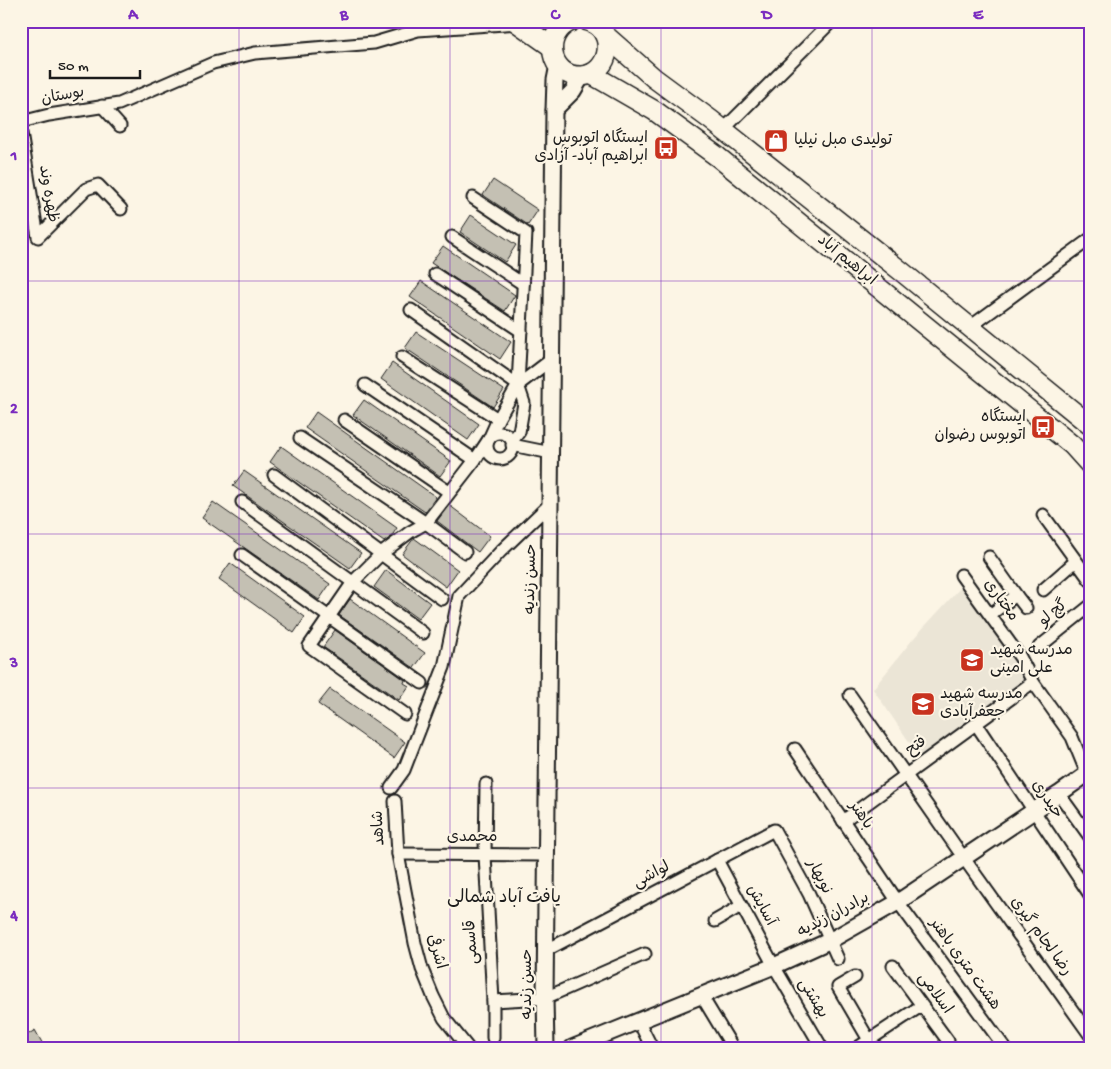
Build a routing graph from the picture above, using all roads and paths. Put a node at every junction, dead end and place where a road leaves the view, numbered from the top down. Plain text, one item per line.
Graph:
1 (572, 21) edge
2 (588, 21) edge
3 (832, 21) edge
4 (517, 22) edge
5 (605, 35) junction
6 (555, 56) junction
7 (586, 75) junction
8 (102, 106) junction
9 (554, 110) junction
10 (21, 122) edge
11 (120, 126) dead end
12 (724, 130) junction
13 (21, 133) edge
14 (473, 198) dead end
15 (121, 209) dead end
16 (452, 237) dead end
17 (1090, 239) edge
18 (435, 274) dead end
19 (523, 284) junction
20 (411, 310) dead end
21 (970, 327) junction
22 (521, 331) junction
23 (402, 357) dead end
24 (552, 359) junction
25 (365, 384) dead end
26 (518, 385) junction
27 (498, 419) junction
28 (344, 420) dead end
29 (1090, 425) edge
30 (300, 438) dead end
31 (489, 439) junction
32 (512, 443) junction
33 (551, 453) junction
34 (475, 460) junction
35 (1090, 465) edge
36 (274, 475) dead end
37 (449, 492) junction
38 (242, 502) dead end
39 (550, 504) junction
40 (1043, 515) dead end
41 (426, 523) junction
42 (465, 552) dead end
43 (381, 554) junction
44 (242, 555) dead end
45 (988, 557) dead end
46 (1076, 561) junction
47 (961, 575) dead end
48 (1090, 580) edge
49 (353, 582) junction
50 (1043, 590) dead end
51 (1016, 595) junction
52 (442, 599) dead end
53 (1090, 606) edge
54 (1026, 608) dead end
55 (990, 615) junction
56 (328, 616) junction
57 (423, 633) dead end
58 (1039, 647) dead end
59 (1033, 682) junction
60 (422, 683) dead end
61 (850, 695) dead end
62 (405, 714) dead end
63 (976, 724) junction
64 (795, 748) dead end
65 (1088, 773) edge
66 (906, 775) junction
67 (486, 784) dead end
68 (391, 788) dead end
69 (1059, 794) junction
70 (395, 801) dead end
71 (1034, 811) junction
72 (843, 821) junction
73 (774, 830) joint
74 (1090, 838) edge
75 (398, 854) junction
76 (485, 855) junction
77 (546, 855) junction
78 (963, 858) junction
79 (717, 860) junction
80 (1090, 895) edge
81 (898, 902) junction
82 (741, 906) junction
83 (715, 921) dead end
84 (831, 940) junction
85 (545, 951) junction
86 (645, 954) dead end
87 (838, 959) dead end
88 (774, 966) junction
89 (893, 966) dead end
90 (855, 977) dead end
91 (701, 995) junction
92 (544, 998) junction
93 (493, 1001) junction
94 (922, 1006) junction
95 (639, 1022) junction
96 (1090, 1035) edge
97 (493, 1038) dead end
98 (869, 1040) junction
99 (948, 1041) dead end
100 (468, 1048) edge
101 (546, 1048) edge
102 (572, 1048) edge
103 (652, 1048) edge
104 (733, 1048) edge
105 (822, 1048) edge
106 (857, 1048) edge
107 (1005, 1048) edge

1 - 6 main road
2 - 5 main road, ابراهیم آباد
3 - 12 street
4 - 6 main road, ابراهیم آباد
4 - 8 street, بوستان
5 - 7 main road
5 - 12 main road, ابراهیم آباد
6 - 7 main road, ابراهیم آباد
6 - 9 street, حسن زندیه
7 - 9 street
7 - 35 main road, ابراهیم آباد
8 - 10 street, بوستان
8 - 11 street
9 - 24 street, حسن زندیه
12 - 21 main road, ابراهیم آباد
13 - 15 street, ظهره وند
14 - 19 street
16 - 19 street
17 - 21 street
18 - 22 street
19 - 22 street
20 - 26 street
21 - 29 main road, ابراهیم آباد
22 - 26 street
23 - 27 street
24 - 26 street
24 - 33 street, حسن زندیه
25 - 34 street
26 - 27 street
26 - 32 street
27 - 31 street
28 - 37 street
30 - 41 street
31 - 32 street
31 - 32 street
31 - 34 street
32 - 33 street
33 - 39 street, حسن زندیه
34 - 37 street
36 - 43 street
37 - 41 street
38 - 49 street
39 - 68 street
39 - 77 street, حسن زندیه
40 - 46 street
41 - 42 street
41 - 43 street
43 - 49 street
43 - 52 street
44 - 56 street
45 - 51 street
46 - 48 street
46 - 50 street
47 - 55 street, مختاری
49 - 56 street
49 - 57 street
51 - 54 street
51 - 55 street
53 - 58 street, گچ لو
55 - 59 street, مختاری
56 - 60 street
56 - 62 street
59 - 63 street, فتح
59 - 65 street, مختاری
61 - 66 street, رضا لجام گیری
63 - 66 street, فتح
63 - 71 street, حیدری
64 - 72 street, باهنر
65 - 69 street, برادران زندیه
66 - 72 street, فتح
66 - 78 street, رضا لجام گیری
67 - 76 street, قاسمی
69 - 71 street, برادران زندیه
69 - 74 street
70 - 75 street, شاهد
71 - 78 street, برادران زندیه
71 - 80 street, حیدری
72 - 81 street, باهنر
73 - 79 street, لواشی
73 - 84 street, نوبهار
75 - 76 street, محمدی
75 - 100 street, اشرفی
76 - 77 street, محمدی
76 - 93 street, قاسمی
77 - 85 street, حسن زندیه
78 - 81 street, برادران زندیه
78 - 96 street, رضا لجام گیری
79 - 82 street, آسایش
79 - 85 street, لواشی
81 - 84 street, برادران زندیه
81 - 107 street, هشت متری باهنر
82 - 83 street
82 - 88 street, آسایش
84 - 87 street, نوبهار
84 - 88 street, برادران زندیه
85 - 92 street, حسن زندیه
86 - 92 street
88 - 91 street, برادران زندیه
88 - 105 street, بهشتی
89 - 94 street, اسلامی
90 - 98 street
91 - 95 street, برادران زندیه
91 - 104 street
92 - 93 street
92 - 101 street, حسن زندیه
93 - 97 street, قاسمی
94 - 98 street
94 - 99 street, اسلامی
95 - 102 street, برادران زندیه
95 - 103 street
98 - 106 street

